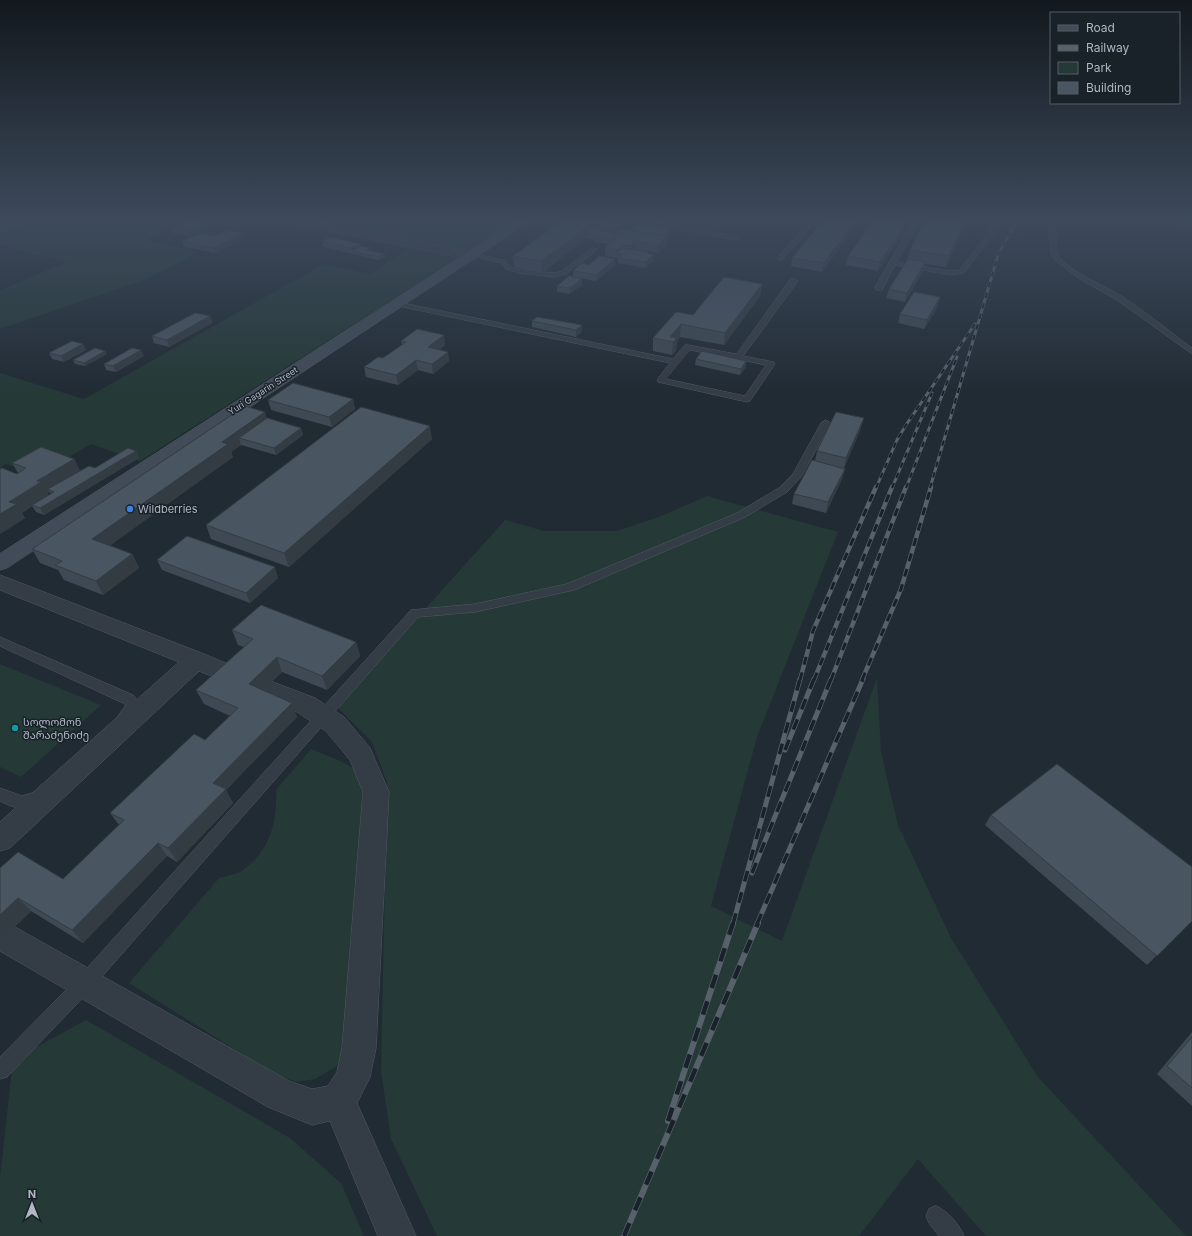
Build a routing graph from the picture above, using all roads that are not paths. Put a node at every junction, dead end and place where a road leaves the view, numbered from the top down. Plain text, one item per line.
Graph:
1 (439, 278) edge
2 (885, 278) edge
3 (1082, 278) edge
4 (794, 281) dead end
5 (879, 288) dead end
6 (398, 304) junction
7 (1192, 352) edge
8 (738, 357) junction
9 (675, 362) junction
10 (826, 423) dead end
11 (0, 563) edge
12 (0, 582) edge
13 (0, 641) edge
14 (196, 660) junction
15 (234, 676) edge
16 (265, 688) edge
17 (322, 715) junction
18 (0, 794) edge
19 (0, 839) edge
20 (4, 937) dead end
21 (85, 984) junction
22 (0, 1070) edge
23 (339, 1102) junction
24 (936, 1216) dead end
25 (397, 1236) edge
26 (953, 1236) edge

1 - 6 street, Yuri Gagarin Street
2 - 5 lane
3 - 7 lane
4 - 8 lane
6 - 9 lane
6 - 11 street, Yuri Gagarin Street
8 - 9 lane
8 - 9 lane
10 - 17 lane
12 - 14 street
13 - 18 lane
14 - 15 street
14 - 19 street
16 - 17 street
17 - 21 lane
17 - 23 street
20 - 21 street
21 - 22 lane
21 - 23 street
23 - 25 street
24 - 26 lane

